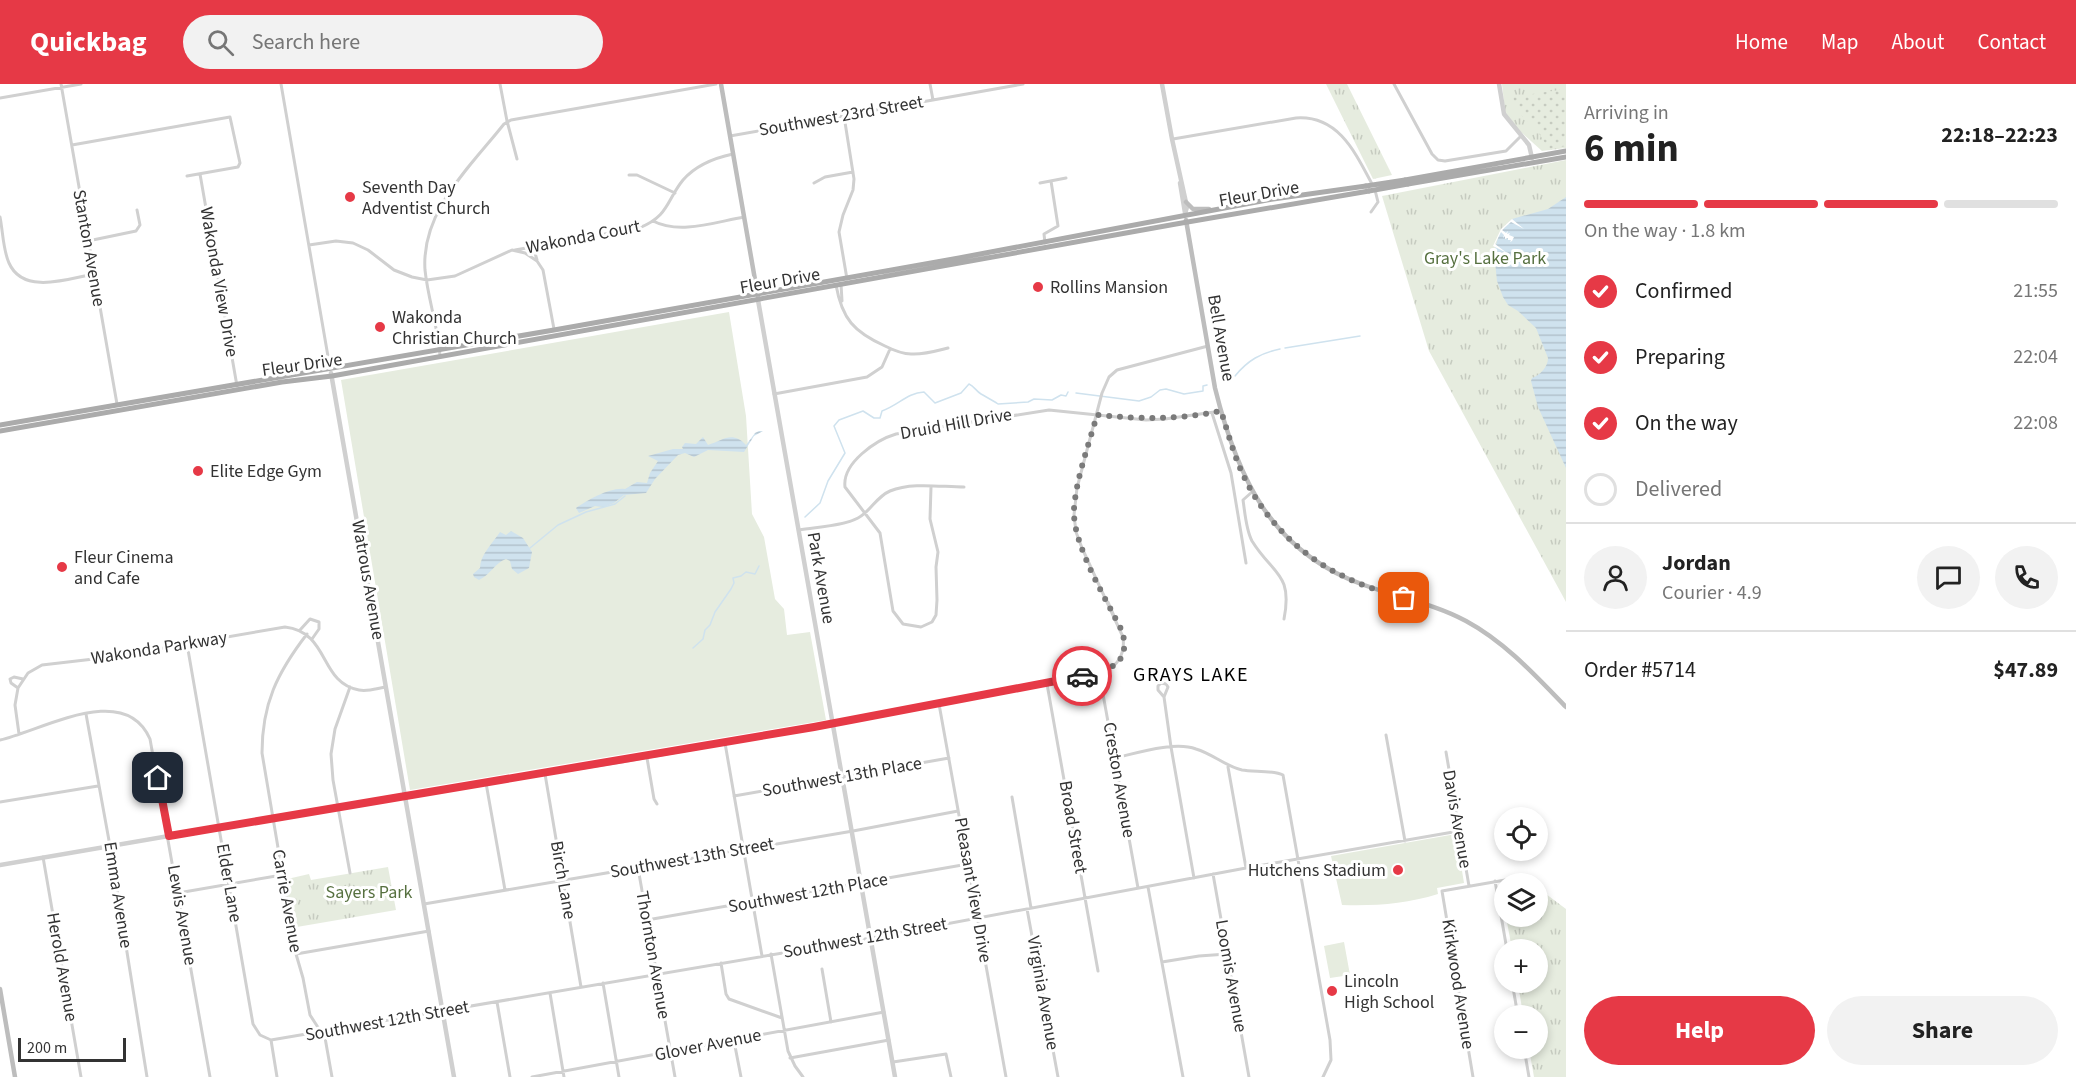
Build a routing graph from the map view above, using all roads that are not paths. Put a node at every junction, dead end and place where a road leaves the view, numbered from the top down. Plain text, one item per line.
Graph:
1 (81, 84) edge
2 (281, 84) edge
3 (500, 84) edge
4 (716, 84) edge
5 (721, 84) edge
6 (930, 84) edge
7 (993, 84) edge
8 (1023, 84) edge
9 (1162, 84) edge
10 (1394, 84) edge
11 (1498, 84) edge
12 (61, 86) edge
13 (1001, 86) edge
14 (993, 89) junction
15 (0, 98) edge
16 (933, 100) junction
17 (844, 116) junction
18 (507, 122) junction
19 (730, 136) junction
20 (1521, 136) junction
21 (1172, 139) junction
22 (72, 145) junction
23 (1566, 151) edge
24 (733, 154) junction
25 (1566, 157) edge
26 (517, 159) dead end
27 (1532, 160) junction
28 (853, 171) junction
29 (200, 174) junction
30 (629, 175) dead end
31 (187, 176) dead end
32 (1066, 178) dead end
33 (1180, 178) junction
34 (1051, 181) junction
35 (814, 183) dead end
36 (1040, 183) dead end
37 (1368, 189) junction
38 (675, 193) junction
39 (1186, 202) junction
40 (1217, 209) junction
41 (137, 210) dead end
42 (1371, 212) dead end
43 (1185, 214) junction
44 (0, 217) edge
45 (744, 217) junction
46 (653, 221) junction
47 (1187, 222) junction
48 (88, 241) junction
49 (309, 245) junction
50 (540, 245) junction
51 (1045, 245) junction
52 (512, 250) junction
53 (537, 261) junction
54 (94, 274) junction
55 (427, 280) junction
56 (847, 281) junction
57 (838, 282) junction
58 (758, 297) junction
59 (554, 330) junction
60 (548, 337) junction
61 (1208, 346) junction
62 (948, 348) dead end
63 (890, 349) junction
64 (440, 353) junction
65 (330, 368) junction
66 (332, 376) junction
67 (238, 387) junction
68 (774, 394) junction
69 (117, 404) junction
70 (1221, 411) junction
71 (118, 412) junction
72 (1211, 413) junction
73 (1097, 415) junction
74 (0, 425) edge
75 (0, 432) edge
76 (931, 487) junction
77 (964, 488) dead end
78 (1252, 492) junction
79 (865, 513) junction
80 (799, 530) junction
81 (1246, 563) dead end
82 (1284, 619) dead end
83 (300, 630) junction
84 (307, 634) junction
85 (312, 639) junction
86 (187, 644) junction
87 (1099, 672) junction
88 (23, 679) junction
89 (1047, 683) junction
90 (350, 687) junction
91 (386, 687) junction
92 (18, 688) junction
93 (1164, 697) dead end
94 (939, 704) junction
95 (1566, 707) edge
96 (86, 714) junction
97 (832, 724) junction
98 (19, 734) junction
99 (1386, 735) dead end
100 (0, 740) edge
101 (725, 743) junction
102 (1171, 747) junction
103 (1446, 752) dead end
104 (647, 756) junction
105 (949, 758) junction
106 (1115, 758) junction
107 (1228, 766) junction
108 (545, 774) junction
109 (842, 777) junction
110 (486, 783) junction
111 (98, 786) junction
112 (406, 796) junction
113 (734, 796) junction
114 (1012, 797) dead end
115 (0, 802) edge
116 (657, 804) dead end
117 (338, 807) junction
118 (958, 811) junction
119 (273, 818) junction
120 (219, 827) junction
121 (851, 831) junction
122 (1459, 831) junction
123 (169, 836) junction
124 (1405, 841) junction
125 (110, 846) junction
126 (744, 849) junction
127 (43, 857) junction
128 (1298, 859) junction
129 (968, 864) junction
130 (0, 865) edge
131 (638, 868) junction
132 (1246, 868) junction
133 (350, 873) dead end
134 (1213, 874) junction
135 (282, 875) junction
136 (1194, 878) junction
137 (562, 880) junction
138 (1494, 881) edge
139 (229, 884) junction
140 (861, 884) junction
141 (1148, 886) junction
142 (1469, 886) junction
143 (1138, 888) junction
144 (505, 890) junction
145 (178, 893) junction
146 (1085, 898) junction
147 (753, 903) junction
148 (424, 904) junction
149 (1029, 908) junction
150 (978, 918) junction
151 (647, 920) junction
152 (429, 931) junction
153 (871, 938) junction
154 (296, 954) junction
155 (771, 954) junction
156 (1227, 954) junction
157 (762, 956) junction
158 (1162, 962) junction
159 (721, 963) junction
160 (822, 969) dead end
161 (1098, 971) dead end
162 (657, 974) junction
163 (603, 983) junction
164 (581, 987) junction
165 (0, 989) edge
166 (550, 992) junction
167 (497, 1002) junction
168 (442, 1011) junction
169 (884, 1012) junction
170 (782, 1018) junction
171 (831, 1022) junction
172 (784, 1030) junction
173 (323, 1032) junction
174 (271, 1040) junction
175 (889, 1040) junction
176 (734, 1041) junction
177 (670, 1053) junction
178 (790, 1058) junction
179 (1526, 1059) edge
180 (617, 1062) junction
181 (893, 1062) junction
182 (563, 1072) junction
183 (15, 1077) edge
184 (81, 1077) edge
185 (147, 1077) edge
186 (210, 1077) edge
187 (277, 1077) edge
188 (332, 1077) edge
189 (454, 1077) edge
190 (510, 1077) edge
191 (532, 1077) edge
192 (564, 1077) edge
193 (619, 1077) edge
194 (675, 1077) edge
195 (741, 1077) edge
196 (803, 1077) edge
197 (895, 1077) edge
198 (951, 1077) edge
199 (1006, 1077) edge
200 (1058, 1077) edge
201 (1183, 1077) edge
202 (1249, 1077) edge
203 (1323, 1077) edge
204 (1473, 1077) edge
205 (1529, 1077) edge

1 - 12 street
2 - 49 street, Watrous Avenue
3 - 18 street
4 - 18 street
5 - 19 main road, Park Avenue
6 - 16 street
7 - 14 street
8 - 13 street, Southwest 23rd Street
9 - 21 street, Bell Avenue
10 - 20 street
11 - 20 street
12 - 15 street
12 - 22 street, Stanton Avenue
13 - 14 street, Southwest 23rd Street
14 - 16 street, Southwest 23rd Street
16 - 17 street, Southwest 23rd Street
17 - 19 street, Southwest 23rd Street
17 - 28 street
18 - 26 street
18 - 55 street
19 - 24 main road, Park Avenue
20 - 27 street
21 - 33 street, Bell Avenue
21 - 42 street
22 - 29 street
22 - 48 street, Stanton Avenue
23 - 27 main road, Fleur Drive
24 - 38 street, Wakonda Court
24 - 45 main road, Park Avenue
25 - 27 main road, Fleur Drive
27 - 37 main road, Fleur Drive, bridge
28 - 35 street
28 - 56 street
29 - 31 street
29 - 67 street, Wakonda View Drive
30 - 38 street
32 - 34 street
33 - 39 street, Bell Avenue
33 - 43 street, Bell Avenue
34 - 36 street
34 - 51 street
37 - 40 main road, Fleur Drive
37 - 47 main road, Fleur Drive
38 - 46 street, Wakonda Court
39 - 40 main road
39 - 43 street, Bell Avenue
40 - 43 main road, Fleur Drive
41 - 48 street
43 - 47 main road, Bell Avenue
43 - 51 main road, Fleur Drive
44 - 54 street
45 - 46 street
45 - 58 main road, Park Avenue
46 - 50 street, Wakonda Court
47 - 51 main road, Fleur Drive
47 - 61 main road, Bell Avenue
48 - 54 street, Stanton Avenue
49 - 55 street
49 - 65 street, Watrous Avenue
50 - 52 street, Wakonda Court
50 - 53 street
51 - 56 main road, Fleur Drive
52 - 53 street
52 - 55 street, Wakonda Court
53 - 59 street
54 - 69 street, Stanton Avenue
55 - 64 street
56 - 57 main road, Fleur Drive
57 - 58 main road, Fleur Drive
57 - 63 street
58 - 59 main road, Fleur Drive
58 - 60 main road, Fleur Drive
58 - 68 street, Park Avenue
59 - 60 street
59 - 64 main road, Fleur Drive
60 - 64 main road, Fleur Drive
61 - 70 main road, Bell Avenue
61 - 73 street
62 - 63 street
63 - 68 street
64 - 65 main road, Fleur Drive
64 - 66 main road, Fleur Drive
65 - 66 street, Watrous Avenue
65 - 67 main road, Fleur Drive
66 - 67 main road, Fleur Drive
66 - 91 street, Watrous Avenue
67 - 69 main road, Fleur Drive
67 - 71 main road, Fleur Drive
68 - 80 street, Park Avenue
69 - 71 street, Stanton Avenue
69 - 74 main road, Fleur Drive
70 - 72 street
70 - 78 main road, Bell Avenue
71 - 75 main road, Fleur Drive
72 - 73 street, Druid Hill Drive
72 - 81 street
73 - 79 street, Druid Hill Drive
73 - 87 street
76 - 77 street
76 - 79 street
76 - 79 street, Druid Hill Drive
78 - 82 street
78 - 95 main road, Bell Avenue
79 - 80 street
80 - 97 street, Park Avenue
83 - 84 street, Wakonda Parkway
83 - 85 street, Wakonda Parkway
83 - 86 street, Wakonda Parkway
84 - 85 street, Wakonda Parkway
84 - 119 street, Carrie Avenue
85 - 90 street, Wakonda Parkway
86 - 88 street, Wakonda Parkway
86 - 120 street, Elder Lane
87 - 89 street
87 - 106 street, Creston Avenue
88 - 92 street, Wakonda Parkway
88 - 92 street, Wakonda Parkway
89 - 94 street
89 - 146 street, Broad Street
90 - 91 street
90 - 117 street
91 - 112 street, Watrous Avenue
92 - 98 street, Wakonda Parkway
93 - 102 street
94 - 97 street
94 - 105 street, Pleasant View Drive
96 - 98 street
96 - 111 street, Emma Avenue
96 - 123 street, Lewis Avenue
97 - 101 street
97 - 109 street, Park Avenue
98 - 100 street
99 - 124 street
101 - 104 street
101 - 113 street
102 - 106 street
102 - 107 street
102 - 136 street
103 - 122 street, Davis Avenue
104 - 108 street
104 - 116 street
105 - 109 street, Southwest 13th Place
105 - 118 street, Pleasant View Drive
106 - 143 street, Creston Avenue
107 - 128 street
107 - 132 street
108 - 110 street
108 - 137 street, Birch Lane
109 - 113 street, Southwest 13th Place
109 - 121 street, Park Avenue
110 - 112 street
110 - 144 street
111 - 115 street
111 - 125 street, Emma Avenue
112 - 117 street
112 - 148 street, Watrous Avenue
113 - 126 street
114 - 149 street, Virginia Avenue
117 - 119 street
117 - 133 street
118 - 121 street, Southwest 13th Street
118 - 129 street, Pleasant View Drive
119 - 120 street
119 - 135 street, Carrie Avenue
120 - 123 street
120 - 139 street, Elder Lane
121 - 126 street, Southwest 13th Street
121 - 140 street, Park Avenue
122 - 124 street, Southwest 12th Street
122 - 142 street, Davis Avenue
123 - 125 street
123 - 145 street, Lewis Avenue
124 - 128 street, Southwest 12th Street
125 - 127 street
125 - 185 street, Emma Avenue
126 - 131 street, Southwest 13th Street
126 - 147 street
127 - 130 street
127 - 184 street, Herold Avenue
128 - 132 street, Southwest 12th Street
128 - 203 street
129 - 140 street, Southwest 12th Place
129 - 150 street, Pleasant View Drive
131 - 137 street, Southwest 13th Street
131 - 151 street, Thornton Avenue
132 - 134 street, Southwest 12th Street
134 - 136 street, Southwest 12th Street
134 - 156 street, Loomis Avenue
135 - 139 street
135 - 154 street, Carrie Avenue
136 - 141 street, Southwest 12th Street
137 - 144 street, Southwest 13th Street
137 - 164 street, Birch Lane
138 - 142 street
139 - 145 street
139 - 174 street, Elder Lane
140 - 147 street, Southwest 12th Place
140 - 153 street, Park Avenue
141 - 143 street, Southwest 12th Street
141 - 158 street
142 - 204 street, Kirkwood Avenue
143 - 146 street, Southwest 12th Street
144 - 148 street, Southwest 13th Street
145 - 186 street, Lewis Avenue
146 - 149 street, Southwest 12th Street
146 - 161 street, Broad Street
147 - 151 street, Southwest 12th Place
147 - 157 street
148 - 152 street, Watrous Avenue
149 - 150 street, Southwest 12th Street
149 - 200 street, Virginia Avenue
150 - 153 street, Southwest 12th Street
150 - 199 street, Pleasant View Drive
151 - 162 street, Thornton Avenue
152 - 154 street
152 - 168 street, Watrous Avenue
153 - 155 street, Southwest 12th Street
153 - 169 street, Park Avenue
154 - 173 street, Carrie Avenue
155 - 157 street, Southwest 12th Street
155 - 170 street
156 - 158 street
156 - 202 street, Loomis Avenue
157 - 159 street, Southwest 12th Street
158 - 201 street
159 - 162 street, Southwest 12th Street
159 - 170 street
160 - 171 street
162 - 163 street, Southwest 12th Street
162 - 177 street, Thornton Avenue
163 - 164 street, Southwest 12th Street
163 - 180 street
164 - 166 street, Southwest 12th Street
165 - 183 main road
166 - 167 street, Southwest 12th Street
166 - 182 street
167 - 168 street, Southwest 12th Street
167 - 190 street
168 - 173 street, Southwest 12th Street
168 - 189 street, Watrous Avenue
169 - 171 street, Glover Avenue
169 - 175 street, Park Avenue
170 - 172 street
171 - 172 street, Glover Avenue
172 - 176 street, Glover Avenue
172 - 178 street
173 - 174 street, Southwest 12th Street
173 - 188 street, Carrie Avenue
174 - 187 street
175 - 178 street
175 - 181 street, Park Avenue
176 - 177 street, Glover Avenue
176 - 195 street
177 - 180 street, Glover Avenue
177 - 194 street, Thornton Avenue
178 - 196 street
179 - 205 street
180 - 182 street, Glover Avenue
180 - 193 street
181 - 197 street, Park Avenue
181 - 198 street
182 - 191 street, Glover Avenue
182 - 192 street

